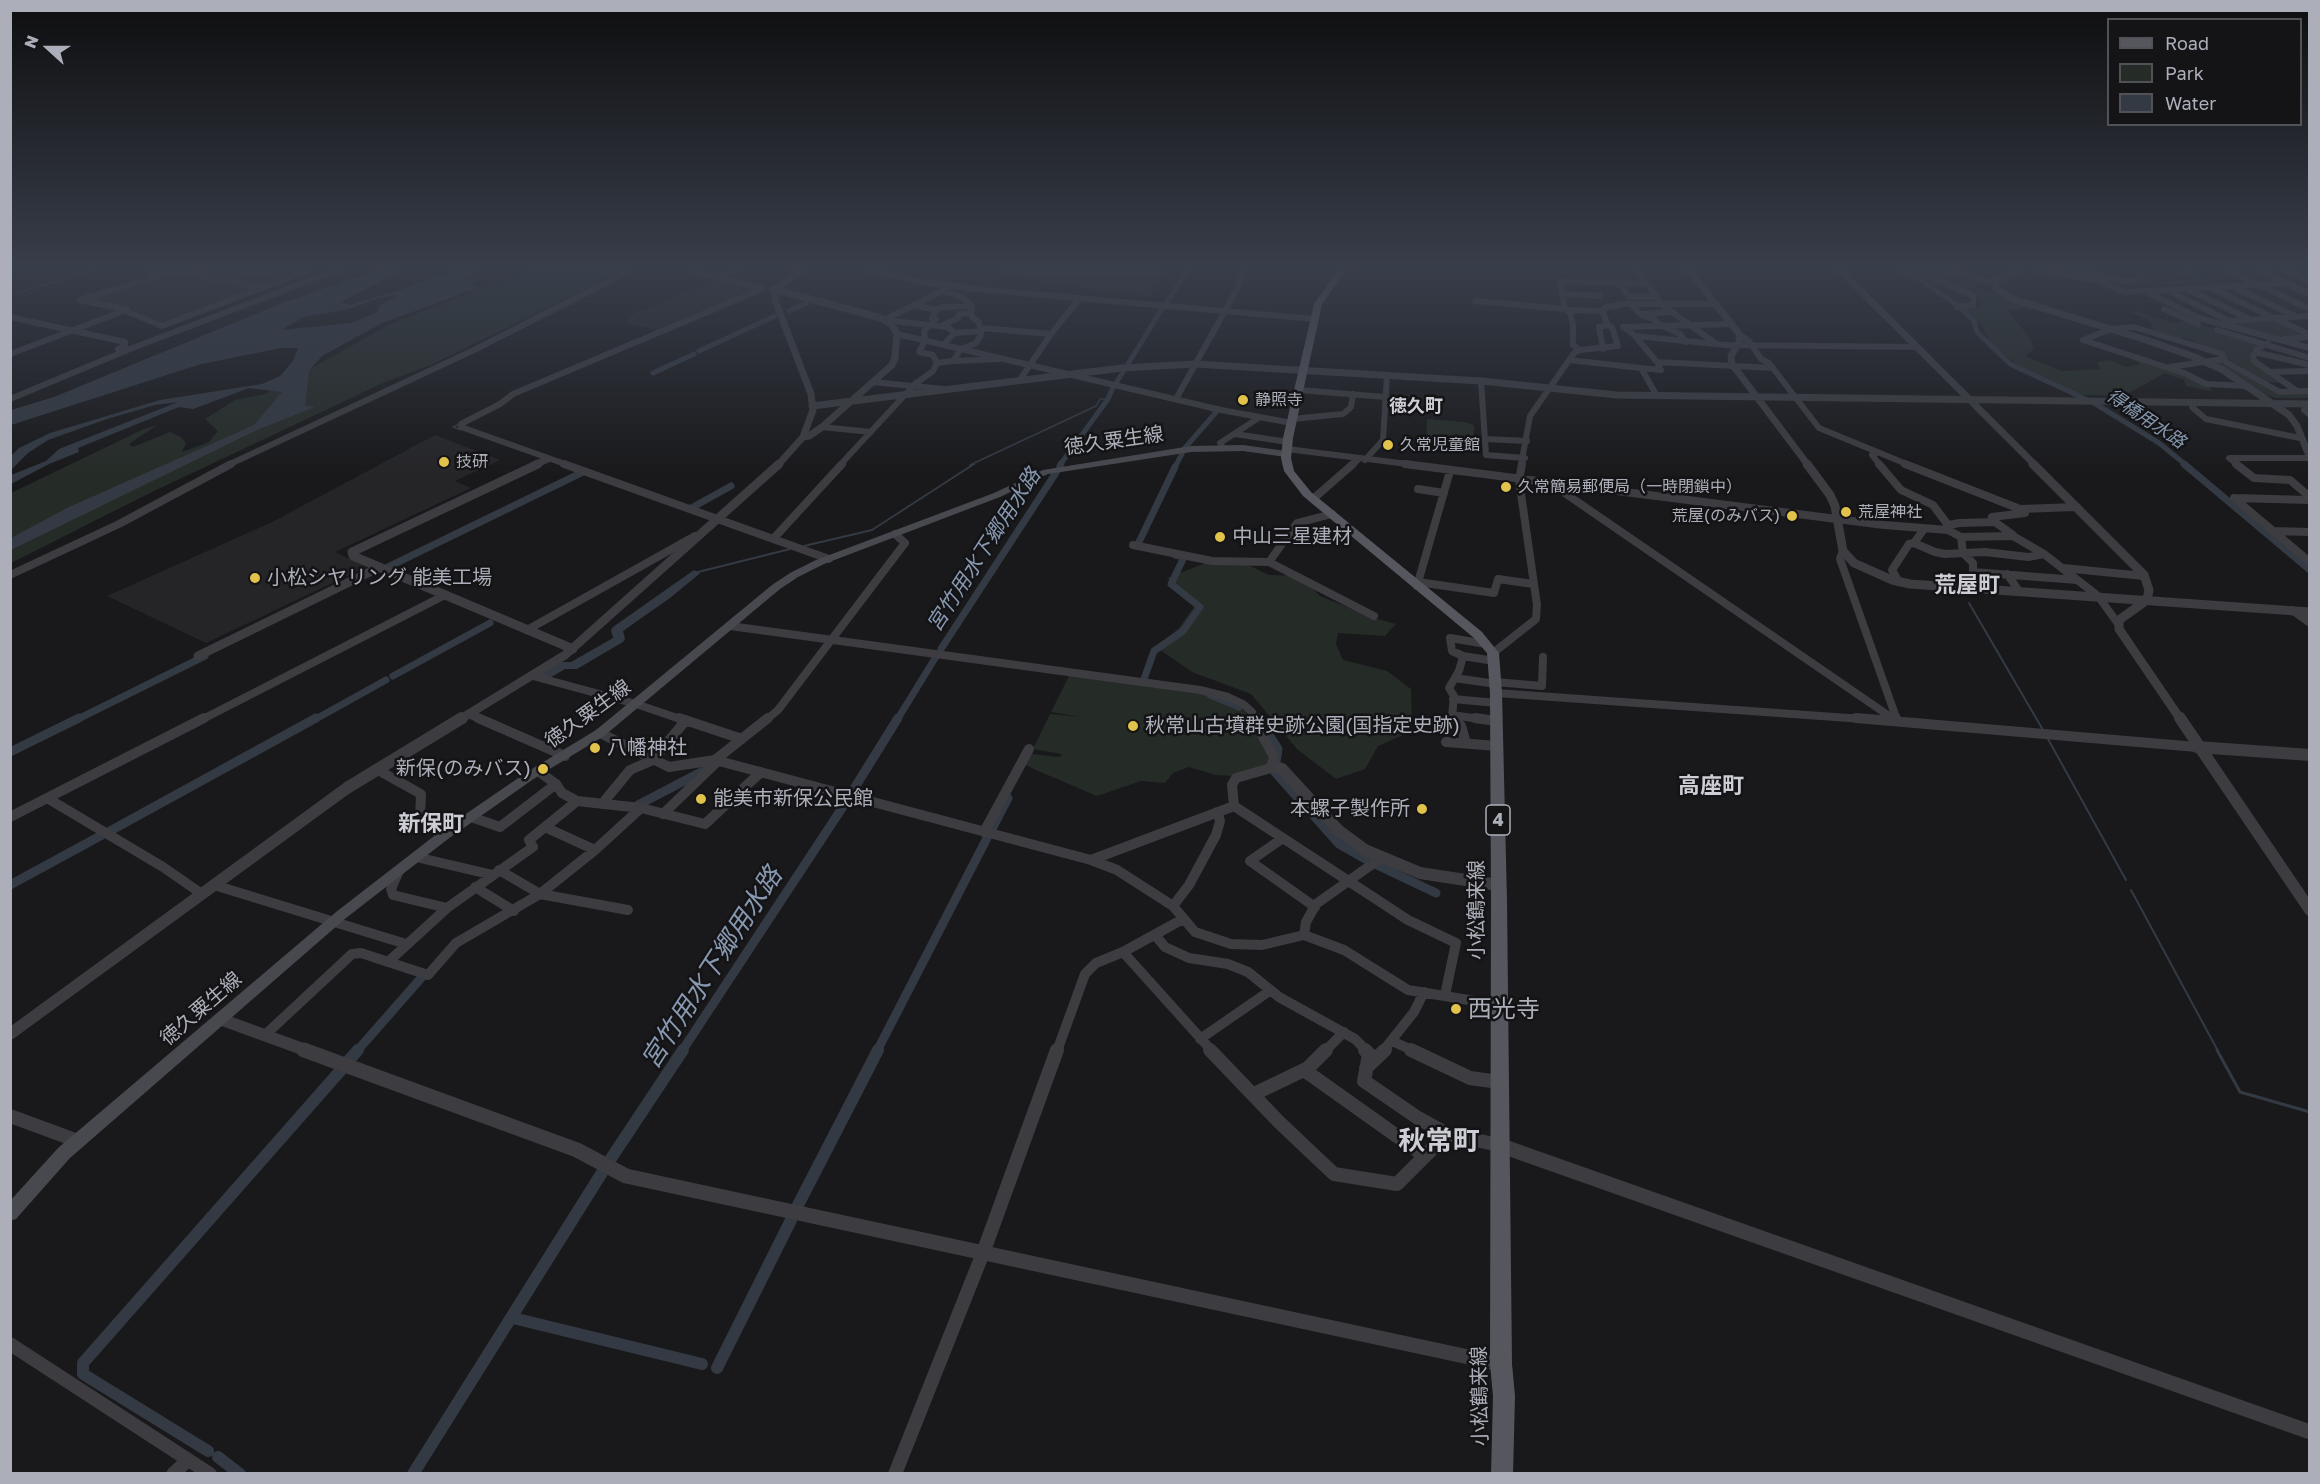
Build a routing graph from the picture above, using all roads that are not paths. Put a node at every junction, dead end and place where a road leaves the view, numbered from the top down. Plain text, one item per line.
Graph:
1 (49, 339) edge
2 (117, 339) edge
3 (159, 339) edge
4 (495, 339) edge
5 (645, 339) edge
6 (790, 339) edge
7 (896, 339) edge
8 (918, 339) edge
9 (949, 339) edge
10 (978, 339) edge
11 (1047, 339) edge
12 (1209, 339) edge
13 (1310, 339) edge
14 (1573, 339) edge
15 (1601, 339) edge
16 (1625, 339) edge
17 (1638, 339) edge
18 (1652, 339) edge
19 (1684, 339) edge
20 (1710, 339) edge
21 (1739, 339) edge
22 (1745, 339) edge
23 (1908, 339) edge
24 (2085, 339) edge
25 (2140, 339) edge
26 (2175, 339) edge
27 (2250, 339) edge
28 (2284, 339) edge
29 (1618, 340) joint
30 (2278, 340) junction
31 (925, 341) junction
32 (1686, 342) junction
33 (945, 343) junction
34 (976, 343) junction
35 (1715, 343) junction
36 (2267, 344) junction
37 (1737, 345) junction
38 (1751, 345) junction
39 (1916, 347) junction
40 (2310, 348) edge
41 (961, 349) junction
42 (1603, 349) junction
43 (1580, 350) junction
44 (2255, 351) junction
45 (983, 353) junction
46 (10, 354) edge
47 (1001, 358) junction
48 (2310, 358) edge
49 (2223, 359) junction
50 (1569, 360) junction
51 (953, 361) junction
52 (2204, 361) junction
53 (1658, 362) junction
54 (937, 363) junction
55 (1195, 364) junction
56 (1031, 365) junction
57 (2310, 365) edge
58 (1735, 367) junction
59 (1641, 368) junction
60 (1773, 368) junction
61 (2168, 368) junction
62 (1303, 370) junction
63 (2310, 371) edge
64 (2269, 372) junction
65 (70, 374) junction
66 (1072, 374) junction
67 (1387, 375) junction
68 (1019, 381) junction
69 (1481, 381) junction
70 (872, 382) junction
71 (913, 386) junction
72 (2247, 386) junction
73 (1548, 389) junction
74 (948, 390) junction
75 (1299, 390) junction
76 (2298, 391) junction
77 (2310, 391) edge
78 (1353, 394) junction
79 (905, 395) junction
80 (1658, 396) junction
81 (1385, 397) junction
82 (1757, 397) junction
83 (1793, 397) junction
84 (10, 399) edge
85 (1176, 399) junction
86 (1970, 400) junction
87 (852, 401) junction
88 (2193, 402) junction
89 (2272, 403) junction
90 (2310, 404) edge
91 (812, 406) junction
92 (2310, 410) edge
93 (2310, 415) edge
94 (1260, 417) junction
95 (1292, 421) junction
96 (822, 427) junction
97 (871, 432) junction
98 (1235, 434) junction
99 (803, 437) junction
100 (2300, 438) junction
101 (1485, 439) junction
102 (1527, 441) junction
103 (1223, 447) junction
104 (1287, 448) junction
105 (1876, 453) junction
106 (1525, 458) junction
107 (2310, 458) edge
108 (548, 459) junction
109 (1362, 459) junction
110 (1450, 471) junction
111 (1520, 480) junction
112 (1550, 484) junction
113 (1418, 489) dead end
114 (1444, 493) junction
115 (1313, 499) junction
116 (2310, 499) edge
117 (2079, 509) junction
118 (1332, 514) junction
119 (719, 519) junction
120 (1837, 519) junction
121 (1995, 522) junction
122 (1948, 527) junction
123 (1924, 529) junction
124 (2273, 531) junction
125 (2310, 532) edge
126 (895, 534) junction
127 (700, 536) junction
128 (2013, 536) junction
129 (1962, 537) junction
130 (774, 538) junction
131 (1979, 538) junction
132 (1914, 543) junction
133 (1133, 544) dead end
134 (1843, 551) junction
135 (1963, 553) junction
136 (1998, 553) junction
137 (2044, 554) junction
138 (829, 559) junction
139 (1269, 562) junction
140 (2310, 562) edge
141 (380, 567) junction
142 (1862, 567) junction
143 (2062, 568) junction
144 (1892, 570) junction
145 (1973, 572) junction
146 (2007, 574) junction
147 (10, 575) edge
148 (2144, 576) junction
149 (2077, 580) junction
150 (1899, 582) junction
151 (1418, 584) junction
152 (1533, 584) junction
153 (1973, 588) junction
154 (2019, 591) junction
155 (445, 595) junction
156 (2098, 596) junction
157 (2147, 600) junction
158 (2292, 610) junction
159 (2310, 612) edge
160 (1374, 616) dead end
161 (2310, 623) edge
162 (730, 626) junction
163 (2119, 626) junction
164 (526, 630) junction
165 (832, 639) junction
166 (573, 649) junction
167 (1491, 652) junction
168 (198, 656) dead end
169 (1463, 656) junction
170 (1543, 657) dead end
171 (533, 676) junction
172 (1455, 678) junction
173 (1496, 691) junction
174 (1453, 699) junction
175 (636, 704) junction
176 (469, 714) junction
177 (1452, 715) junction
178 (686, 720) junction
179 (1497, 721) junction
180 (1897, 721) junction
181 (600, 733) junction
182 (742, 739) junction
183 (1446, 742) dead end
184 (1466, 743) junction
185 (1497, 746) junction
186 (2197, 747) junction
187 (1029, 749) dead end
188 (2310, 755) edge
189 (565, 756) junction
190 (653, 760) junction
191 (717, 761) junction
192 (1272, 766) junction
193 (376, 769) junction
194 (538, 771) junction
195 (761, 772) junction
196 (556, 784) junction
197 (47, 798) junction
198 (577, 801) junction
199 (602, 804) junction
200 (1233, 806) junction
201 (640, 808) junction
202 (1217, 812) junction
203 (663, 814) junction
204 (10, 817) edge
205 (471, 817) junction
206 (547, 828) junction
207 (984, 832) junction
208 (443, 836) junction
209 (1283, 838) junction
210 (596, 850) junction
211 (416, 857) junction
212 (1381, 858) junction
213 (1091, 860) junction
214 (496, 872) junction
215 (398, 873) junction
216 (1348, 881) junction
217 (214, 885) junction
218 (1498, 885) junction
219 (475, 887) junction
220 (202, 894) junction
221 (540, 894) junction
222 (1173, 906) junction
223 (1315, 907) junction
224 (447, 908) junction
225 (628, 910) dead end
226 (2310, 910) edge
227 (514, 911) junction
228 (1183, 919) junction
229 (335, 922) junction
230 (1155, 935) junction
231 (1304, 935) junction
232 (406, 944) junction
233 (1123, 952) junction
234 (388, 962) junction
235 (1271, 990) junction
236 (1424, 992) junction
237 (1446, 995) junction
238 (1499, 1005) junction
239 (220, 1019) junction
240 (1344, 1032) junction
241 (10, 1034) edge
242 (265, 1035) junction
243 (1200, 1039) junction
244 (1392, 1041) junction
245 (1366, 1068) junction
246 (1304, 1070) junction
247 (1499, 1082) junction
248 (1254, 1094) junction
249 (13, 1119) edge
250 (1447, 1134) junction
251 (78, 1141) junction
252 (1499, 1145) junction
253 (1425, 1156) junction
254 (10, 1214) edge
255 (982, 1253) junction
256 (10, 1344) edge
257 (1501, 1364) junction
258 (2310, 1432) edge
259 (188, 1460) junction
260 (173, 1473) edge
261 (210, 1473) edge
262 (895, 1473) edge
263 (1502, 1473) edge

1 - 46 street
2 - 65 street
3 - 65 street
4 - 147 street
5 - 108 street
6 - 91 street
7 - 70 street
8 - 31 street
9 - 33 street
10 - 34 street
11 - 56 street
12 - 55 street
13 - 62 main road
14 - 43 street
15 - 42 street
16 - 29 street
17 - 53 street
18 - 32 street
19 - 32 street
20 - 35 street
21 - 37 street
22 - 38 street
23 - 39 street
24 - 61 street
25 - 52 street
26 - 49 street
27 - 36 street
28 - 30 street
29 - 42 street
30 - 36 street
30 - 40 street
31 - 33 street
31 - 54 street
32 - 35 street
33 - 41 street
34 - 41 street
34 - 45 street
35 - 37 street
36 - 44 street
36 - 48 street
37 - 38 street
37 - 58 street
38 - 39 street
38 - 60 street
39 - 86 street
41 - 45 street
41 - 51 street
42 - 43 street
43 - 50 street
44 - 57 street
44 - 64 street
45 - 47 street
47 - 51 street
47 - 56 street
49 - 52 street
49 - 76 street
50 - 59 street
50 - 73 street
51 - 54 street
52 - 61 street
52 - 72 street
53 - 58 street
53 - 59 street
54 - 71 street
55 - 62 street
55 - 66 street
55 - 85 street
56 - 66 street
56 - 68 street
58 - 60 street
58 - 82 street
59 - 80 street
60 - 83 street
61 - 72 street
62 - 67 street
62 - 75 main road
63 - 64 street
64 - 76 street
65 - 84 street
66 - 68 street
66 - 85 street
67 - 69 street
67 - 81 street
68 - 74 street
69 - 73 street
69 - 101 street
70 - 71 street
70 - 87 street
71 - 74 street
71 - 79 street
72 - 89 street
73 - 80 street
73 - 102 street
74 - 79 street
75 - 78 street
75 - 95 main road
76 - 77 street
78 - 81 street
78 - 95 street
79 - 87 street
79 - 97 street
80 - 82 street
81 - 109 street
82 - 83 street
82 - 120 street
83 - 86 street
83 - 105 street
85 - 94 street
86 - 88 street
86 - 117 street
87 - 91 street
87 - 96 street
88 - 89 street
88 - 100 street
89 - 90 street
89 - 100 street
91 - 99 street
92 - 93 street
94 - 95 street
94 - 98 street
95 - 104 main road
96 - 97 street
96 - 99 street
97 - 130 street
98 - 103 street
98 - 104 street
99 - 119 street
100 - 107 street
101 - 102 street
101 - 106 street
102 - 106 street
103 - 104 main road, 徳久粟生線
103 - 126 main road, 徳久粟生線
104 - 109 street
104 - 115 main road
105 - 117 street
105 - 122 street
106 - 111 street
107 - 116 street
108 - 119 street
108 - 141 street
109 - 110 street
109 - 115 street
110 - 111 street
110 - 114 street
111 - 112 street
111 - 152 street
112 - 120 street
112 - 180 street
113 - 114 street
114 - 151 street
115 - 118 main road
116 - 124 street
117 - 121 street
117 - 148 street
118 - 139 street
118 - 151 main road
119 - 127 street
119 - 130 street
120 - 123 street
120 - 134 street
121 - 122 street
121 - 128 street
122 - 123 street
122 - 129 street
123 - 132 street
124 - 125 street
124 - 140 street
126 - 138 main road, 徳久粟生線
126 - 165 street
127 - 164 street
127 - 166 street
128 - 131 street
128 - 137 street
129 - 131 street
129 - 135 street
130 - 138 street
131 - 136 street
132 - 135 street
132 - 144 street
133 - 139 street
134 - 142 street
134 - 180 street
135 - 136 street
135 - 145 street
136 - 137 street
137 - 143 street
138 - 162 main road, 徳久粟生線
139 - 160 street
141 - 155 street
141 - 168 street
142 - 144 street
142 - 150 street
143 - 148 street
143 - 149 street
144 - 150 street
145 - 146 street
145 - 153 street
146 - 149 street
146 - 154 street
148 - 157 street
149 - 156 street
150 - 153 street
151 - 152 street
151 - 167 main road
152 - 167 street
153 - 154 street
154 - 156 street
155 - 164 street
155 - 197 street
156 - 157 street
156 - 163 street
157 - 158 street
157 - 163 street
158 - 159 street
158 - 161 street
162 - 165 street
162 - 175 main road, 徳久粟生線
163 - 186 street
164 - 166 street
165 - 182 street
165 - 192 street
166 - 171 street
167 - 169 street
167 - 169 street
167 - 173 main road, 小松鶴来線 / 4
169 - 172 street
170 - 173 street
171 - 175 street
171 - 176 street
172 - 173 street
172 - 174 street
173 - 174 street
173 - 179 main road, 小松鶴来線 / 4
173 - 180 street
174 - 177 street
175 - 178 street
175 - 181 main road, 徳久粟生線
176 - 189 street
176 - 193 street
177 - 179 street
177 - 184 street
178 - 182 street
178 - 190 street
179 - 185 main road, 小松鶴来線 / 4
180 - 186 street
181 - 189 main road, 徳久粟生線
181 - 190 street
182 - 191 street
183 - 184 street
184 - 185 street
185 - 218 main road, 小松鶴来線 / 4
186 - 188 street
186 - 226 street
187 - 207 street
189 - 194 main road, 徳久粟生線
190 - 191 street
190 - 199 street
191 - 195 street
191 - 203 street
192 - 200 street
192 - 212 street
193 - 208 street
193 - 217 street
194 - 196 street
194 - 205 main road, 徳久粟生線
195 - 203 street
195 - 207 street
196 - 198 street
196 - 205 street
197 - 204 street
197 - 220 street
198 - 199 street
198 - 206 street
199 - 201 street
200 - 202 street
200 - 209 street
201 - 203 street
201 - 210 street
202 - 213 street
202 - 222 street
205 - 208 main road, 徳久粟生線
206 - 210 street
206 - 214 street
207 - 213 street
208 - 211 main road, 徳久粟生線
209 - 216 street
209 - 223 street
210 - 221 street
211 - 214 street
211 - 215 main road, 徳久粟生線
212 - 216 street
212 - 218 street
213 - 222 street
214 - 219 street
214 - 221 street
215 - 224 street
215 - 229 main road, 徳久粟生線
216 - 223 street
216 - 237 street
217 - 220 street
217 - 229 street
218 - 238 main road, 小松鶴来線 / 4
219 - 224 street
219 - 227 street
220 - 241 street
221 - 225 street
221 - 227 street
222 - 228 street
223 - 231 street
224 - 232 street
227 - 234 street
228 - 230 street
228 - 231 street
229 - 232 street
229 - 239 main road, 徳久粟生線
230 - 233 street
230 - 235 street
231 - 236 street
232 - 234 street
233 - 243 street
233 - 255 street
234 - 242 street
235 - 240 street
235 - 243 street
236 - 237 street
236 - 244 street
237 - 238 street
238 - 247 main road, 小松鶴来線 / 4
239 - 242 street
239 - 251 main road, 徳久粟生線
240 - 245 street
240 - 246 street
242 - 255 street
243 - 248 street
244 - 245 street
244 - 247 street
245 - 250 street
246 - 248 street
246 - 253 street
247 - 252 main road, 小松鶴来線 / 4
248 - 253 street
249 - 251 street
250 - 252 street
250 - 253 street
251 - 254 main road, 徳久粟生線
252 - 257 main road, 小松鶴来線 / 4
252 - 258 street
255 - 257 street
255 - 262 street
256 - 259 street
257 - 263 main road, 小松鶴来線 / 4
259 - 260 street
259 - 261 street

